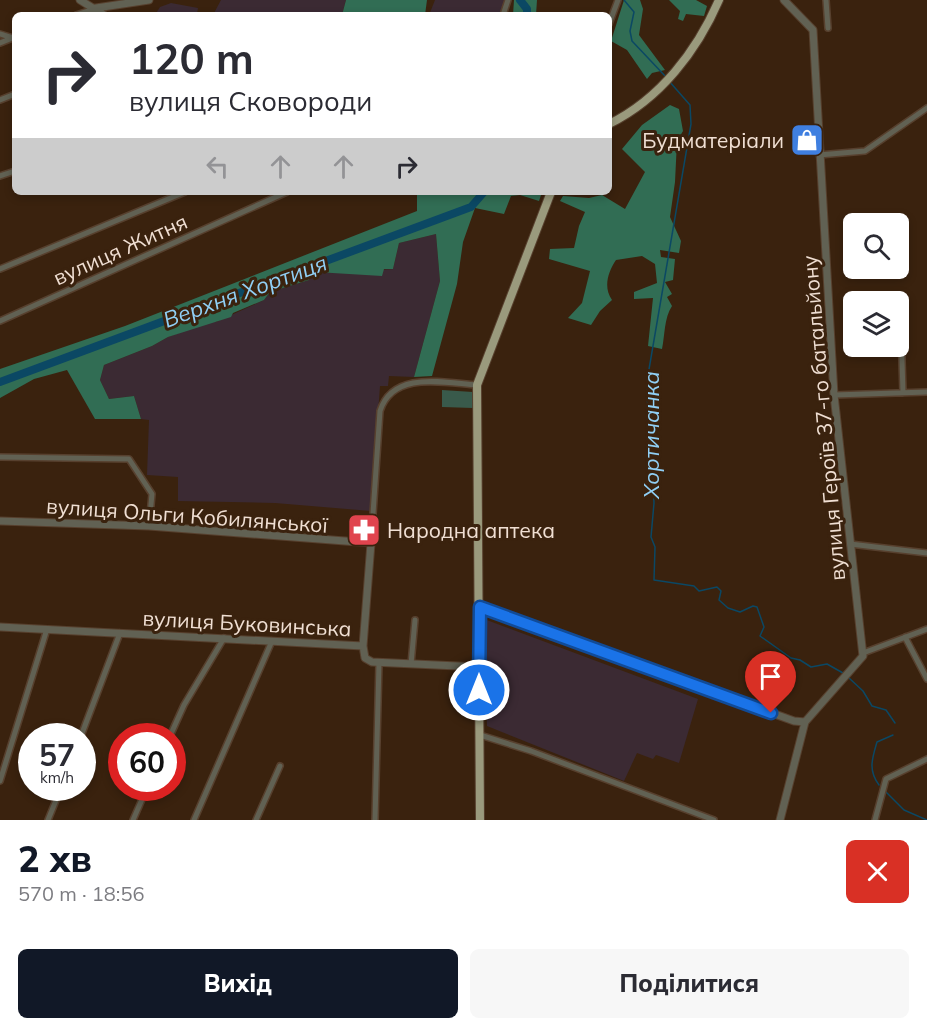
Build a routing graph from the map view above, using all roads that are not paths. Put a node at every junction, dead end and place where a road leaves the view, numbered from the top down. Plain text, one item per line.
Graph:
1 (80, 0) edge
2 (149, 0) edge
3 (617, 0) edge
4 (719, 0) edge
5 (784, 0) edge
6 (826, 0) edge
7 (96, 8) junction
8 (85, 12) edge
9 (101, 12) edge
10 (612, 15) edge
11 (828, 28) dead end
12 (927, 108) edge
13 (612, 121) edge
14 (819, 155) junction
15 (178, 195) edge
16 (280, 195) edge
17 (549, 195) edge
18 (0, 269) edge
19 (0, 321) edge
20 (902, 357) edge
21 (477, 385) junction
22 (927, 392) edge
23 (903, 393) junction
24 (834, 395) junction
25 (0, 458) edge
26 (0, 521) edge
27 (148, 526) junction
28 (371, 543) junction
29 (850, 544) junction
30 (927, 553) edge
31 (480, 607) junction
32 (414, 621) dead end
33 (0, 627) edge
34 (47, 629) junction
35 (927, 629) edge
36 (120, 633) junction
37 (905, 637) junction
38 (224, 639) junction
39 (272, 640) junction
40 (363, 646) junction
41 (863, 653) junction
42 (379, 663) junction
43 (411, 664) junction
44 (479, 667) junction
45 (927, 680) edge
46 (805, 722) junction
47 (86, 723) edge
48 (176, 723) edge
49 (480, 735) junction
50 (927, 759) edge
51 (280, 766) dead end
52 (0, 781) edge
53 (56, 801) edge
54 (141, 801) edge
55 (48, 820) edge
56 (133, 820) edge
57 (194, 820) edge
58 (256, 820) edge
59 (375, 820) edge
60 (480, 820) edge
61 (714, 820) edge
62 (780, 820) edge
63 (875, 820) edge

1 - 7 street
2 - 7 street
3 - 10 street
4 - 13 main road
5 - 14 street, вулиця Героїв 37-го батальйону
6 - 11 street
7 - 8 street
7 - 9 street
12 - 14 street
14 - 24 street, вулиця Героїв 37-го батальйону
15 - 18 street
16 - 19 street, вулиця Житня
17 - 21 main road
20 - 23 street
21 - 28 street
21 - 31 main road
22 - 23 street
23 - 24 street
24 - 29 street, вулиця Героїв 37-го батальйону
25 - 27 street
26 - 27 street, вулиця Ольги Кобилянської
27 - 28 street, вулиця Ольги Кобилянської
28 - 40 street
29 - 30 street
29 - 41 street, вулиця Героїв 37-го батальйону
31 - 44 main road
31 - 46 street
32 - 43 street
33 - 34 street, вулиця Буковинська
34 - 36 street, вулиця Буковинська
34 - 52 street
35 - 37 street
36 - 38 street, вулиця Буковинська
36 - 47 street
37 - 41 street
37 - 45 street
38 - 39 street, вулиця Буковинська
38 - 48 street
39 - 40 street, вулиця Буковинська
39 - 57 street
40 - 42 street, вулиця Буковинська
41 - 46 street
42 - 43 street
42 - 59 street
43 - 44 street
44 - 49 main road
46 - 62 street
49 - 60 main road
49 - 61 street
50 - 63 street
51 - 58 street
53 - 55 street
54 - 56 street

